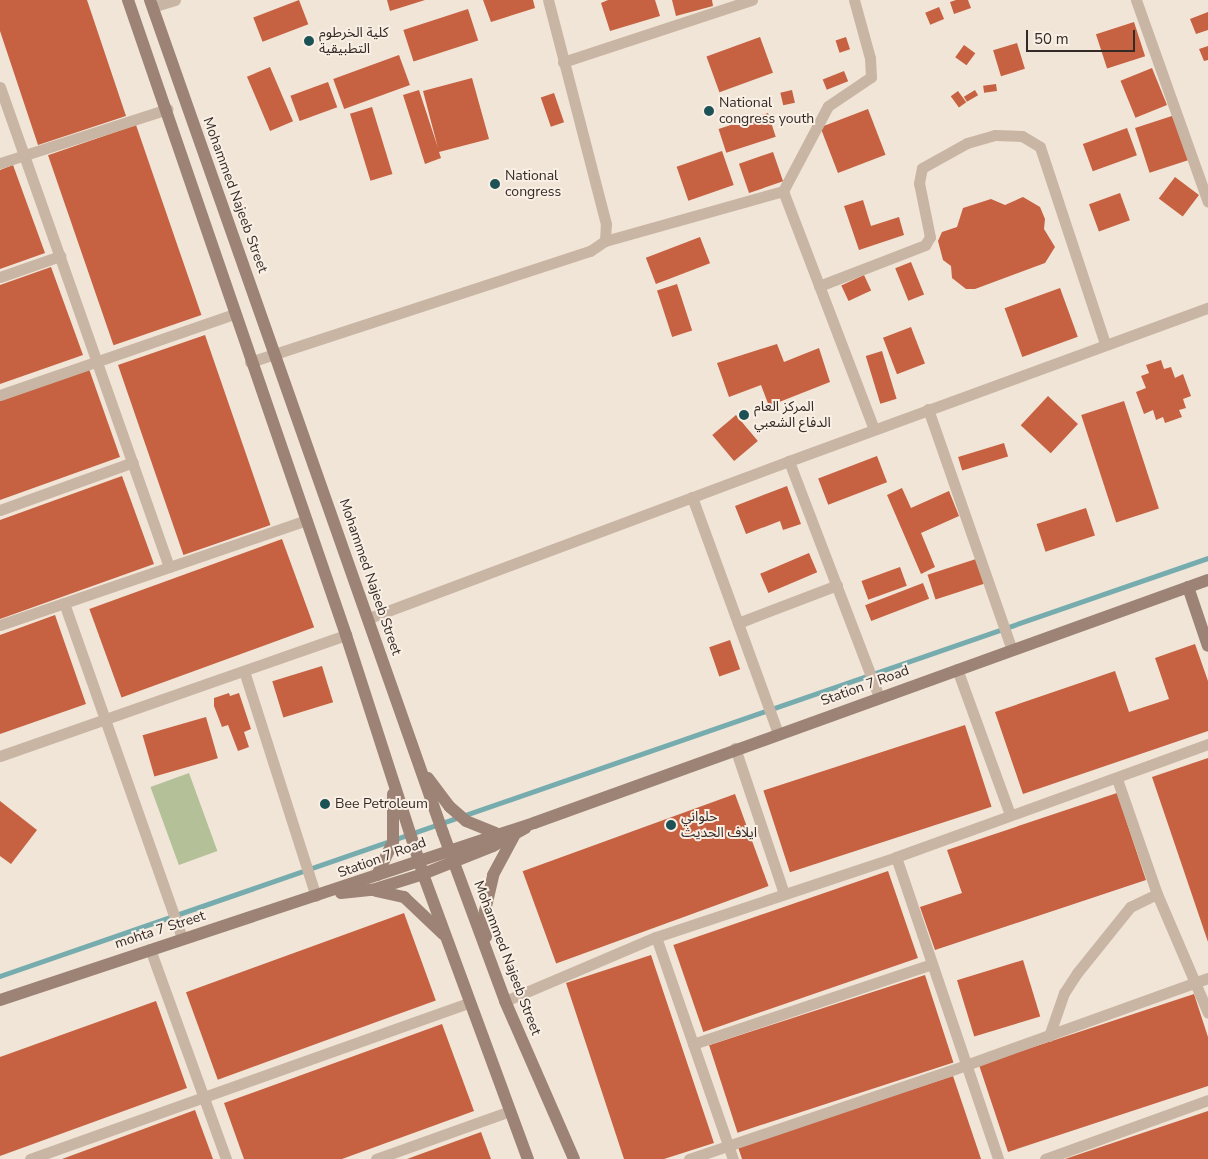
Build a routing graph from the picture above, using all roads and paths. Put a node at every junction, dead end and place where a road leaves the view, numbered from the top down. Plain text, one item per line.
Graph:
1 (128, 0) edge
2 (175, 0) edge
3 (548, 0) edge
4 (752, 0) edge
5 (854, 0) edge
6 (1136, 0) edge
7 (151, 4) edge
8 (562, 62) junction
9 (0, 87) edge
10 (167, 110) junction
11 (24, 155) junction
12 (0, 163) edge
13 (783, 192) junction
14 (1208, 202) edge
15 (605, 241) junction
16 (60, 256) junction
17 (0, 277) edge
18 (820, 286) junction
19 (1208, 308) edge
20 (234, 314) junction
21 (1105, 344) junction
22 (275, 354) junction
23 (97, 359) junction
24 (250, 362) junction
25 (0, 395) edge
26 (928, 410) junction
27 (874, 429) junction
28 (789, 461) junction
29 (134, 462) junction
30 (692, 497) junction
31 (0, 510) edge
32 (307, 520) junction
33 (169, 567) junction
34 (1208, 580) edge
35 (836, 585) junction
36 (1188, 587) junction
37 (64, 603) junction
38 (369, 618) junction
39 (738, 623) junction
40 (0, 625) edge
41 (346, 635) junction
42 (1208, 646) edge
43 (1012, 650) junction
44 (957, 669) junction
45 (244, 671) junction
46 (879, 697) junction
47 (105, 719) junction
48 (778, 733) junction
49 (1208, 744) edge
50 (735, 748) junction
51 (0, 756) edge
52 (420, 769) junction
53 (392, 777) junction
54 (1117, 779) junction
55 (1010, 815) junction
56 (534, 823) junction
57 (496, 833) junction
58 (514, 835) junction
59 (450, 849) junction
60 (896, 857) junction
61 (419, 861) junction
62 (454, 862) junction
63 (423, 874) junction
64 (377, 875) junction
65 (372, 890) junction
66 (332, 892) junction
67 (784, 894) junction
68 (1158, 894) junction
69 (316, 896) junction
70 (656, 937) junction
71 (182, 938) junction
72 (448, 939) junction
73 (486, 947) junction
74 (150, 949) junction
75 (932, 964) junction
76 (1208, 978) edge
77 (1196, 981) junction
78 (0, 1000) edge
79 (505, 1001) junction
80 (470, 1002) junction
81 (1208, 1013) edge
82 (1049, 1036) junction
83 (693, 1044) junction
84 (966, 1065) junction
85 (204, 1097) junction
86 (1208, 1100) edge
87 (510, 1111) junction
88 (729, 1145) junction
89 (30, 1159) edge
90 (226, 1159) edge
91 (376, 1159) edge
92 (528, 1159) edge
93 (574, 1159) edge
94 (689, 1159) edge
95 (733, 1159) edge
96 (998, 1159) edge
97 (1045, 1159) edge

1 - 10 main road
2 - 7 street
3 - 8 street
4 - 8 street
5 - 13 street
6 - 14 street
7 - 22 main road, Mohammed Najeeb Street
8 - 15 street
9 - 11 street
10 - 11 street
10 - 20 main road
11 - 12 street
11 - 16 street
13 - 15 street
13 - 18 street
15 - 22 street
16 - 17 street
16 - 23 street
18 - 21 street
18 - 27 street
19 - 21 street
20 - 23 street
20 - 24 main road
21 - 26 street
22 - 24 street
22 - 38 main road, Mohammed Najeeb Street
23 - 25 street
23 - 29 street
24 - 32 main road
26 - 27 street
26 - 43 street
27 - 28 street
28 - 30 street
28 - 35 street
29 - 31 street
29 - 33 street
30 - 38 street
30 - 39 street
32 - 33 street
32 - 41 main road
33 - 37 street
34 - 36 main road, Station 7 Road
35 - 39 street
35 - 46 street
36 - 42 main road
36 - 43 main road, Station 7 Road
37 - 40 street
37 - 47 street
38 - 52 main road, Mohammed Najeeb Street
39 - 48 street
41 - 45 street
41 - 53 main road
43 - 44 main road, Station 7 Road
44 - 46 main road, Station 7 Road
44 - 55 street
45 - 47 street
45 - 69 street
46 - 48 main road, Station 7 Road
47 - 51 street
47 - 71 street
48 - 50 main road, Station 7 Road
49 - 54 street
50 - 56 main road, Station 7 Road
50 - 67 street
52 - 57 main road
52 - 59 main road, Mohammed Najeeb Street
53 - 61 main road
53 - 64 main road
54 - 55 street
54 - 68 street
55 - 60 street
56 - 57 main road, Station 7 Road
56 - 58 main road, Station 7 Road
57 - 59 main road, Station 7 Road
58 - 62 main road, Station 7 Road
58 - 73 main road
59 - 61 main road, Station 7 Road
59 - 62 main road, Mohammed Najeeb Street
60 - 67 street
60 - 75 street
61 - 63 main road
61 - 64 main road, Station 7 Road
62 - 63 main road, Station 7 Road
62 - 73 main road, Mohammed Najeeb Street
63 - 65 main road, Station 7 Road
63 - 72 main road
64 - 66 main road, Station 7 Road
65 - 66 main road, Station 7 Road
65 - 72 main road
66 - 69 main road, mohta 7 Street
67 - 70 street
68 - 77 street
68 - 82 street
69 - 71 main road, mohta 7 Street
70 - 79 street
70 - 83 street
71 - 74 main road, mohta 7 Street
72 - 80 main road
73 - 79 main road, Mohammed Najeeb Street
74 - 78 main road, mohta 7 Street
74 - 85 street
75 - 83 street
75 - 84 street
76 - 77 street
77 - 81 street
77 - 82 street
79 - 93 main road, Mohammed Najeeb Street
80 - 85 street
80 - 87 main road
82 - 84 street
83 - 88 street
84 - 88 street
84 - 96 street
85 - 89 street
85 - 90 street
86 - 97 street
87 - 91 street
87 - 92 main road
88 - 94 street
88 - 95 street

